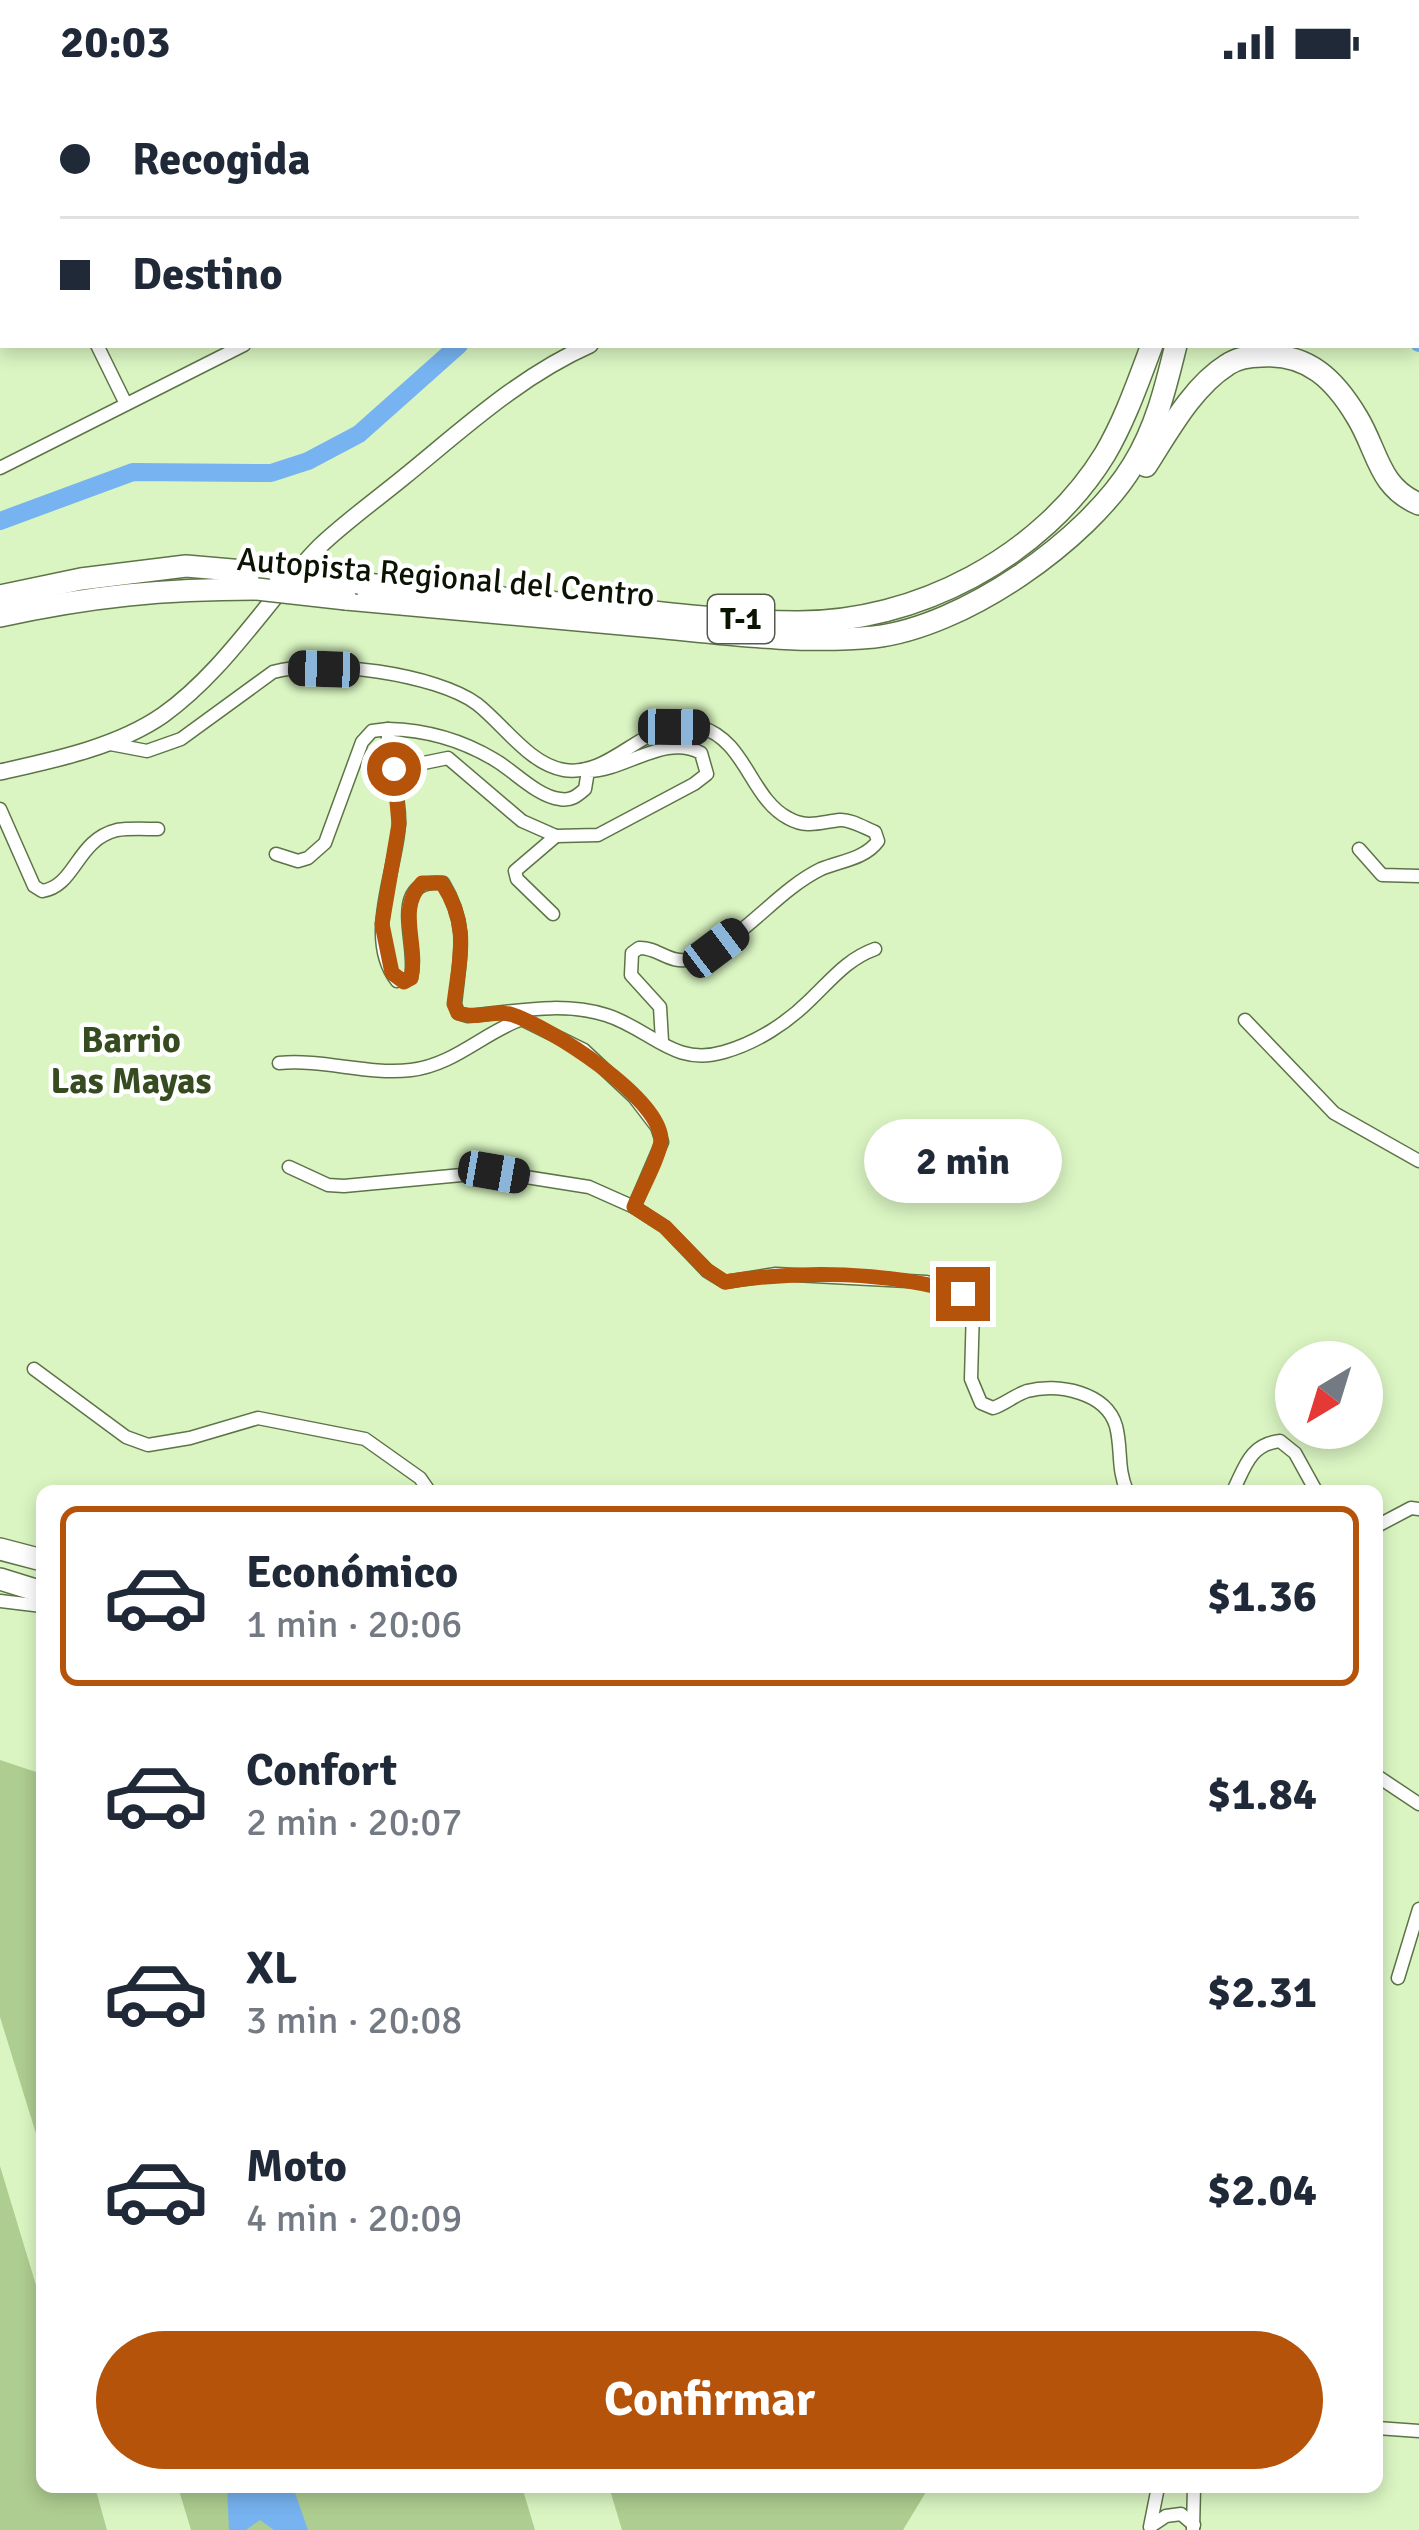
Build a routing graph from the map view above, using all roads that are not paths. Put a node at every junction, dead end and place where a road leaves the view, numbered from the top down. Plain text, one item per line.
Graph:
1 (99, 348) edge
2 (238, 348) edge
3 (583, 348) edge
4 (1150, 348) edge
5 (1175, 348) edge
6 (126, 404) junction
7 (0, 468) edge
8 (1419, 504) edge
9 (1051, 554) junction
10 (353, 591) junction
11 (0, 596) edge
12 (0, 616) edge
13 (388, 728) junction
14 (104, 743) junction
15 (394, 769) junction
16 (588, 771) junction
17 (0, 772) edge
18 (0, 809) edge
19 (158, 829) dead end
20 (556, 836) junction
21 (1359, 849) dead end
22 (276, 854) dead end
23 (1419, 876) edge
24 (553, 914) dead end
25 (875, 950) dead end
26 (508, 1012) junction
27 (523, 1019) junction
28 (1245, 1020) dead end
29 (662, 1041) junction
30 (279, 1064) dead end
31 (1419, 1161) edge
32 (289, 1168) dead end
33 (634, 1207) junction
34 (34, 1369) dead end
35 (425, 1485) edge
36 (1124, 1485) edge
37 (1235, 1485) edge
38 (1313, 1485) edge
39 (1419, 1509) edge
40 (1383, 1523) edge
41 (0, 1549) edge
42 (36, 1558) edge
43 (0, 1579) edge
44 (36, 1590) edge
45 (0, 1601) edge
46 (36, 1605) edge
47 (1383, 1780) edge
48 (1419, 1804) edge
49 (1419, 1910) edge
50 (1398, 1978) dead end
51 (1383, 2428) edge
52 (1419, 2431) edge
53 (1157, 2493) edge
54 (1194, 2493) edge
55 (1150, 2528) edge
56 (1193, 2528) edge

1 - 6 street
2 - 6 street
3 - 14 street
4 - 10 highway, Autopista Regional del Centro / T-1
5 - 9 highway, Autopista Regional del Centro / T-1
6 - 7 street
8 - 9 highway
9 - 10 highway, Autopista Regional del Centro / T-1
10 - 11 highway, Autopista Regional del Centro / T-1, bridge
10 - 12 highway, Autopista Regional del Centro / T-1, bridge
13 - 15 street
13 - 16 street
13 - 22 street
14 - 16 street
14 - 17 street
15 - 20 street
15 - 26 street
16 - 20 street
16 - 29 street
18 - 19 street
20 - 24 street
21 - 23 street
25 - 29 street
26 - 27 street
26 - 29 street
27 - 30 street
27 - 33 street
28 - 31 street
32 - 33 street
33 - 36 street
34 - 35 street
37 - 38 street
39 - 40 street
41 - 42 highway
43 - 44 highway
45 - 46 street
47 - 48 street
49 - 50 street
51 - 52 street
53 - 55 street
54 - 56 street
55 - 56 street

